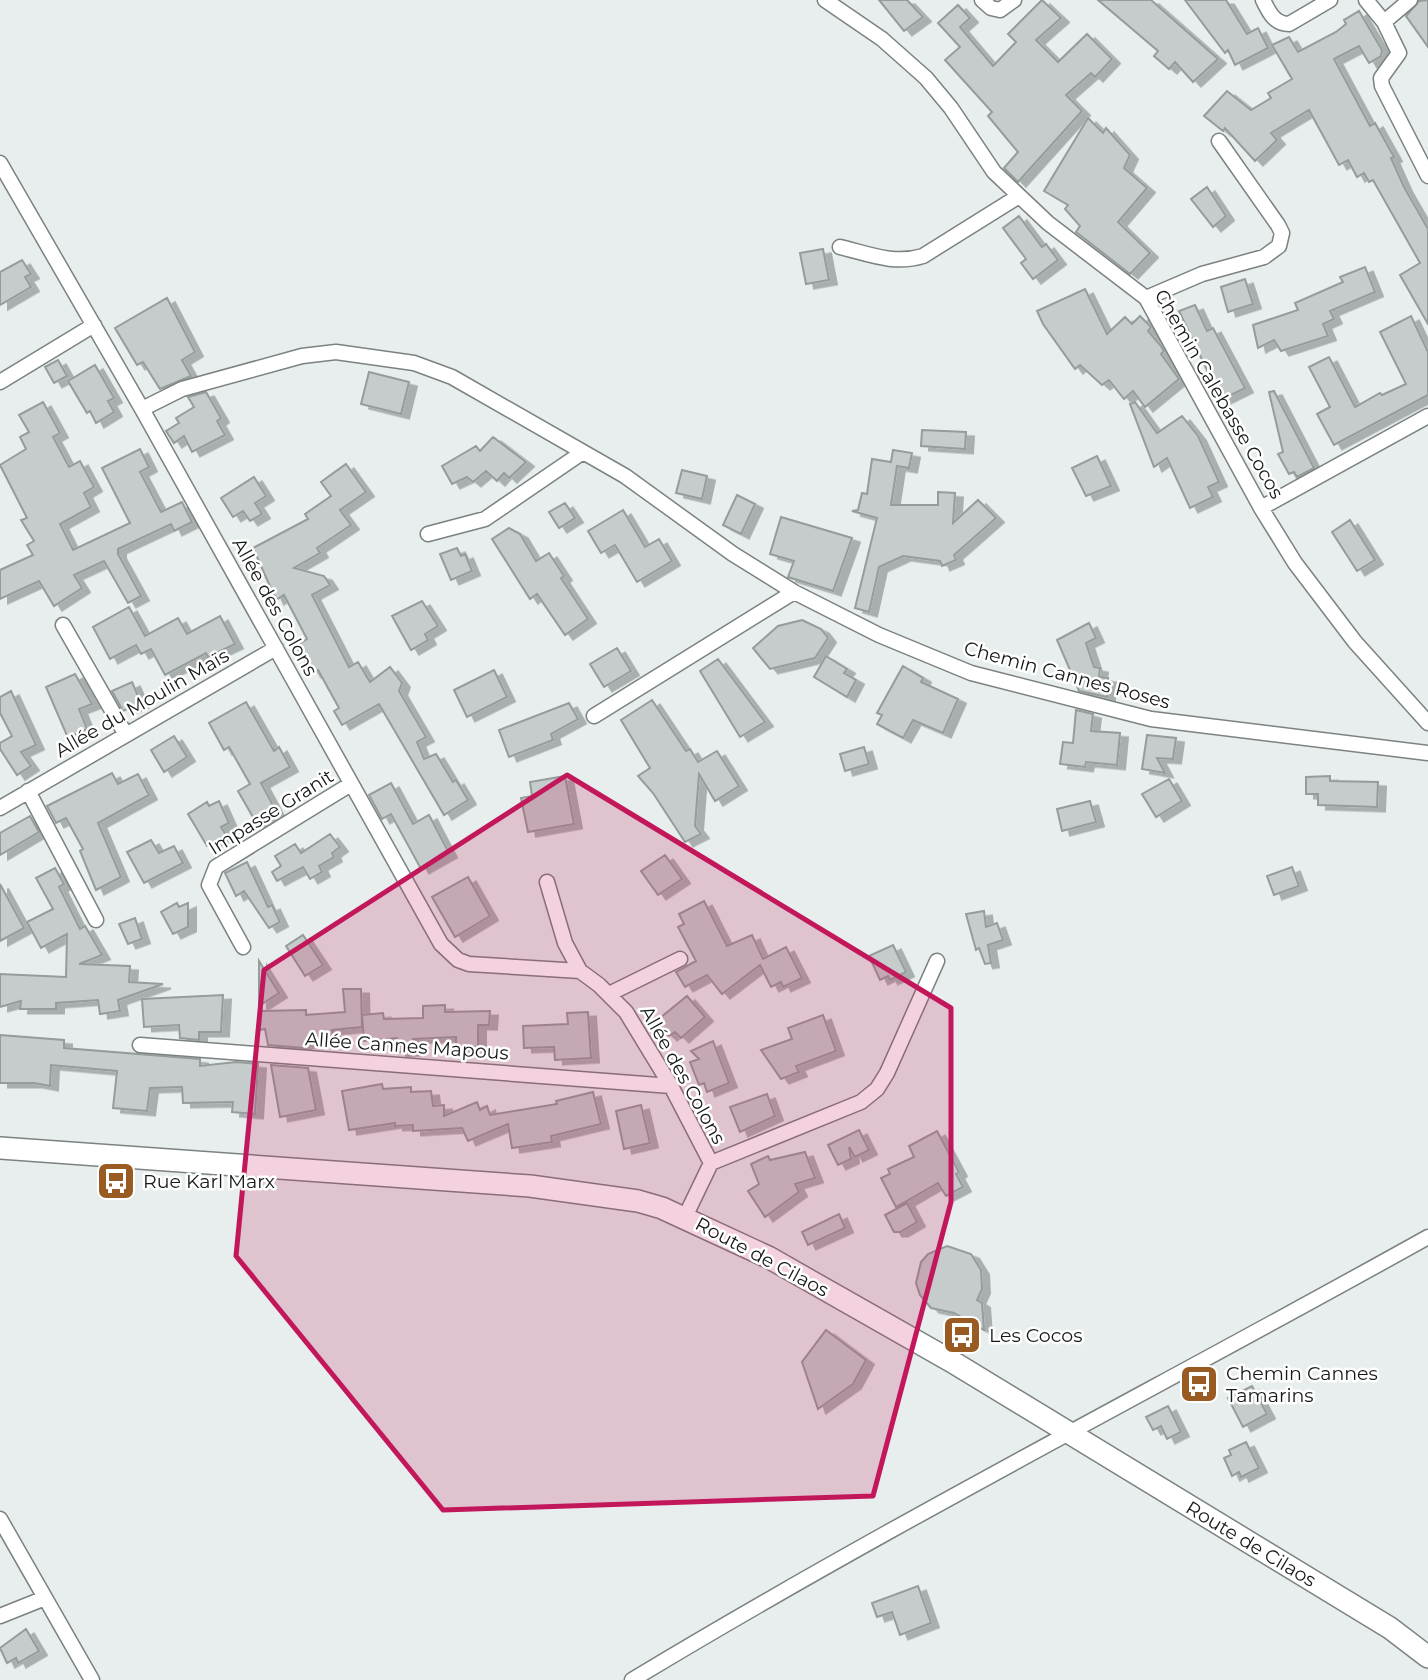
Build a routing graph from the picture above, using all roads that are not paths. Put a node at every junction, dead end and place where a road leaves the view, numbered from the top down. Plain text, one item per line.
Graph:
1 (825, 0) edge
2 (982, 0) edge
3 (1014, 0) edge
4 (1262, 0) edge
5 (1330, 0) edge
6 (1366, 0) edge
7 (1410, 0) edge
8 (1384, 22) junction
9 (1219, 141) dead end
10 (0, 163) edge
11 (1428, 176) edge
12 (1019, 196) junction
13 (840, 247) dead end
14 (1146, 298) junction
15 (94, 325) junction
16 (0, 382) edge
17 (142, 409) junction
18 (1428, 416) edge
19 (583, 452) junction
20 (1261, 508) junction
21 (428, 534) dead end
22 (793, 592) junction
23 (63, 625) dead end
24 (276, 648) junction
25 (594, 716) dead end
26 (1428, 723) edge
27 (126, 735) junction
28 (1428, 753) edge
29 (351, 784) junction
30 (28, 792) junction
31 (0, 808) edge
32 (547, 882) dead end
33 (96, 919) dead end
34 (243, 947) dead end
35 (680, 959) dead end
36 (937, 961) dead end
37 (580, 971) junction
38 (609, 994) junction
39 (140, 1045) dead end
40 (671, 1086) junction
41 (0, 1148) edge
42 (711, 1163) junction
43 (685, 1217) junction
44 (1428, 1237) edge
45 (1068, 1432) junction
46 (0, 1519) edge
47 (45, 1598) junction
48 (0, 1616) edge
49 (1428, 1657) edge
50 (92, 1680) edge
51 (632, 1680) edge

1 - 12 street, Chemin Calebasse Cocos
2 - 3 street
4 - 5 street
6 - 8 street
7 - 8 street
8 - 11 street
9 - 14 street
10 - 15 street, Allée des Colons
12 - 13 street
12 - 14 street, Chemin Calebasse Cocos
14 - 20 street, Chemin Calebasse Cocos
15 - 16 street
15 - 17 street, Allée des Colons
17 - 19 street, Chemin Cannes Roses
17 - 24 street, Allée des Colons
18 - 20 street
19 - 21 street
19 - 22 street, Chemin Cannes Roses
20 - 26 street, Chemin Calebasse Cocos
22 - 25 street
22 - 28 street, Chemin Cannes Roses
23 - 27 street
24 - 27 street, Allée du Moulin Maïs
24 - 29 street, Allée des Colons
27 - 30 street, Allée du Moulin Maïs
29 - 34 street, Impasse Granit
29 - 37 street, Allée des Colons
30 - 31 street, Allée du Moulin Maïs
30 - 33 street
32 - 37 street, Allée des Colons
35 - 38 street, Allée des Colons
36 - 42 street
37 - 38 street, Allée des Colons
38 - 40 street, Allée des Colons
39 - 40 street, Allée Cannes Mapous
40 - 42 street, Allée des Colons
41 - 43 main road, Route de Cilaos
42 - 43 street, Allée des Colons
43 - 45 main road, Route de Cilaos
44 - 45 street
45 - 49 main road, Route de Cilaos
45 - 51 street
46 - 47 street
47 - 48 street
47 - 50 street

